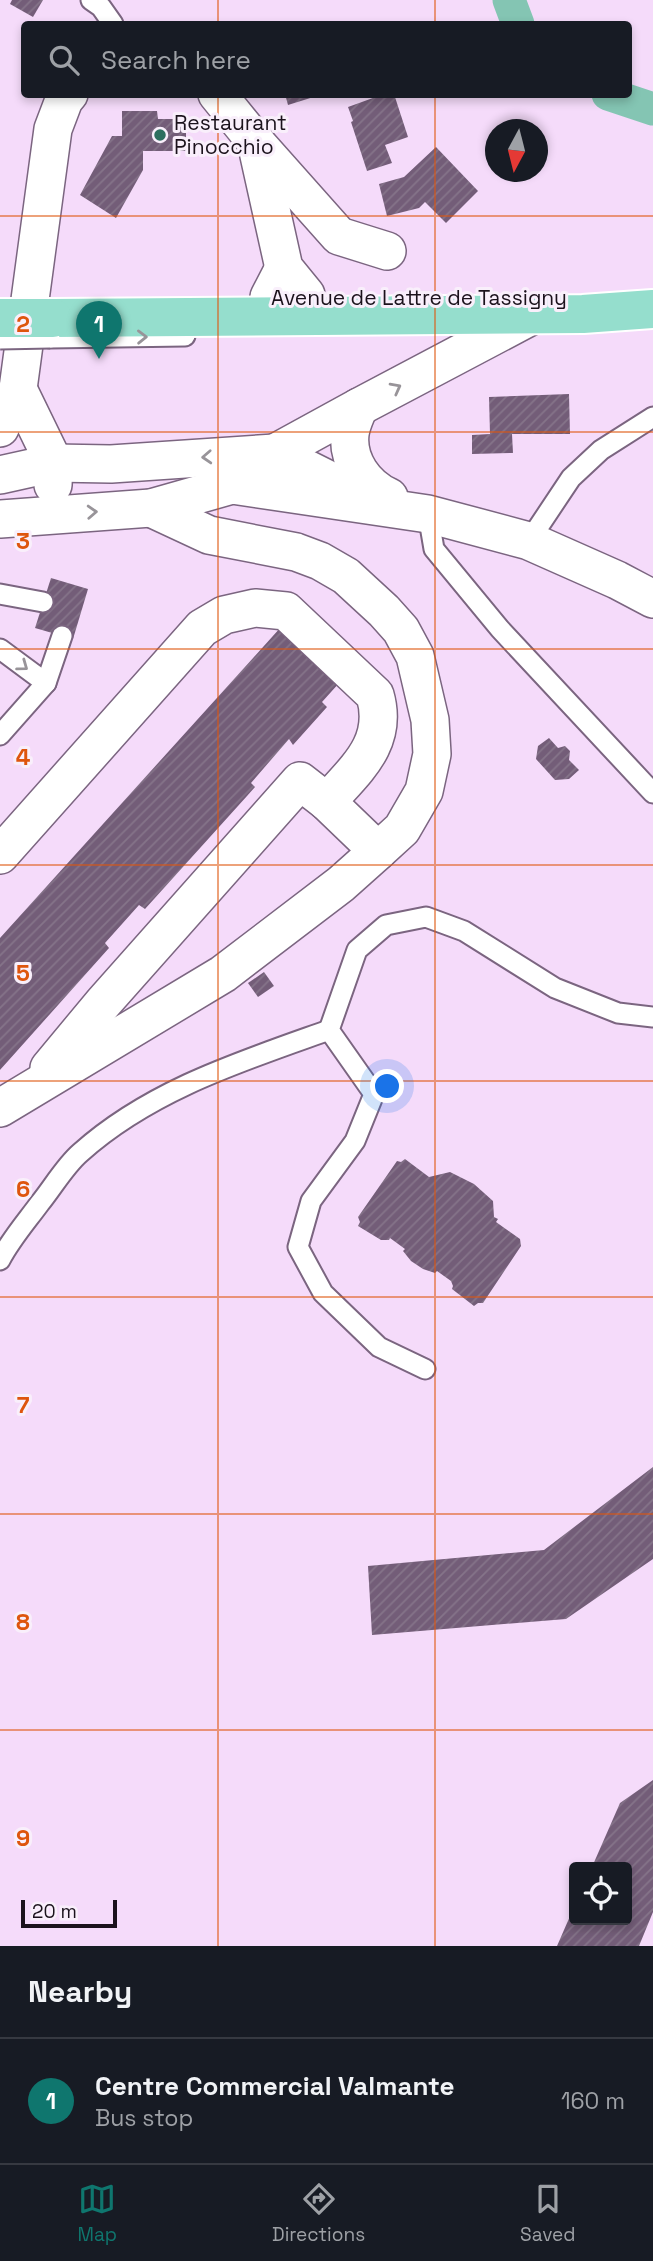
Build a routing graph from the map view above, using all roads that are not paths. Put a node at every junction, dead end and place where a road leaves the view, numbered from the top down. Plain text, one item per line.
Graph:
1 (90, 0) edge
2 (111, 21) edge
3 (66, 98) edge
4 (220, 98) edge
5 (256, 142) junction
6 (339, 236) junction
7 (387, 251) dead end
8 (285, 276) junction
9 (535, 314) junction
10 (645, 315) edge
11 (0, 318) edge
12 (159, 318) junction
13 (52, 328) junction
14 (501, 332) junction
15 (0, 340) edge
16 (18, 389) junction
17 (359, 407) junction
18 (653, 417) edge
19 (0, 428) edge
20 (275, 453) junction
21 (54, 463) junction
22 (0, 475) edge
23 (218, 489) junction
24 (151, 508) junction
25 (385, 508) junction
26 (52, 514) junction
27 (428, 514) junction
28 (0, 519) edge
29 (529, 541) junction
30 (249, 544) junction
31 (0, 594) edge
32 (653, 599) edge
33 (43, 602) dead end
34 (62, 636) dead end
35 (0, 649) edge
36 (46, 683) junction
37 (0, 735) edge
38 (653, 793) edge
39 (327, 802) junction
40 (378, 851) junction
41 (0, 855) edge
42 (653, 1017) edge
43 (329, 1030) junction
44 (37, 1086) junction
45 (0, 1108) edge
46 (0, 1260) edge
47 (425, 1369) dead end

1 - 2 lane
3 - 16 street
4 - 5 street
5 - 6 street
5 - 8 street
6 - 7 street
6 - 8 street
8 - 10 main road, Avenue de Lattre de Tassigny
8 - 12 main road, Avenue de Lattre de Tassigny
9 - 10 main road, Avenue de Lattre de Tassigny
9 - 12 main road, Avenue de Lattre de Tassigny
9 - 14 street
10 - 14 lane
11 - 13 main road, Avenue de Lattre de Tassigny, bridge
12 - 13 main road, Avenue de Lattre de Tassigny
13 -> 14 lane
13 - 15 lane, bridge
17 -> 14 street
16 - 19 street
16 - 21 street
17 - 20 street
17 - 27 street
18 - 29 lane
20 -> 21 street
20 - 23 street
20 - 25 street
21 - 22 street
21 - 26 street
23 - 24 street
23 - 25 street
23 - 30 street
26 -> 24 street
24 - 30 street
25 - 27 street
26 - 28 street
27 - 29 street
27 - 38 lane
29 - 32 street
30 - 40 street
31 - 33 lane
34 - 36 lane
35 -> 36 lane
36 - 37 lane
39 - 40 street
39 - 41 street
39 - 44 street
40 - 44 street
42 - 43 lane
43 - 46 lane
43 - 47 lane
44 - 45 street

